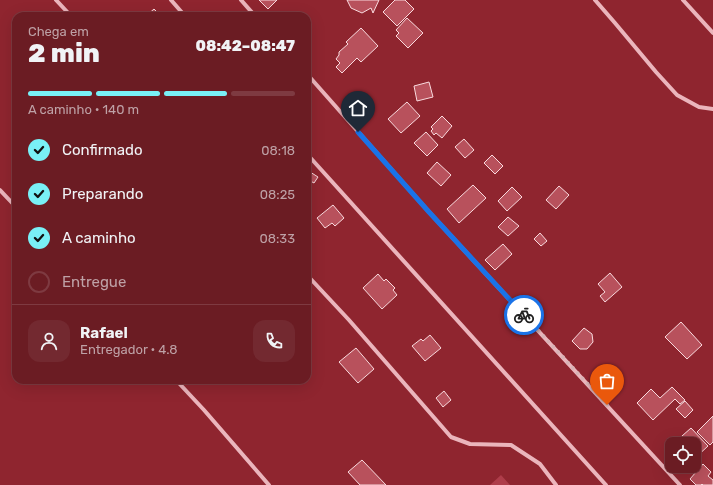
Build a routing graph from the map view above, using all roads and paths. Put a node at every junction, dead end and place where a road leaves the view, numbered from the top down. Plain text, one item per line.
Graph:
1 (56, 0) edge
2 (171, 0) edge
3 (241, 0) edge
4 (595, 0) edge
5 (683, 0) edge
6 (67, 12) edge
7 (182, 12) edge
8 (252, 12) edge
9 (713, 33) edge
10 (311, 79) edge
11 (713, 109) edge
12 (311, 158) edge
13 (0, 190) edge
14 (12, 203) edge
15 (311, 279) edge
16 (180, 384) edge
17 (269, 485) edge
18 (556, 485) edge
19 (606, 485) edge
20 (680, 485) edge

1 - 6 street
2 - 7 street
3 - 8 street
4 - 11 street
5 - 9 street
10 - 20 street
12 - 19 street
13 - 14 street
15 - 18 street
16 - 17 street

